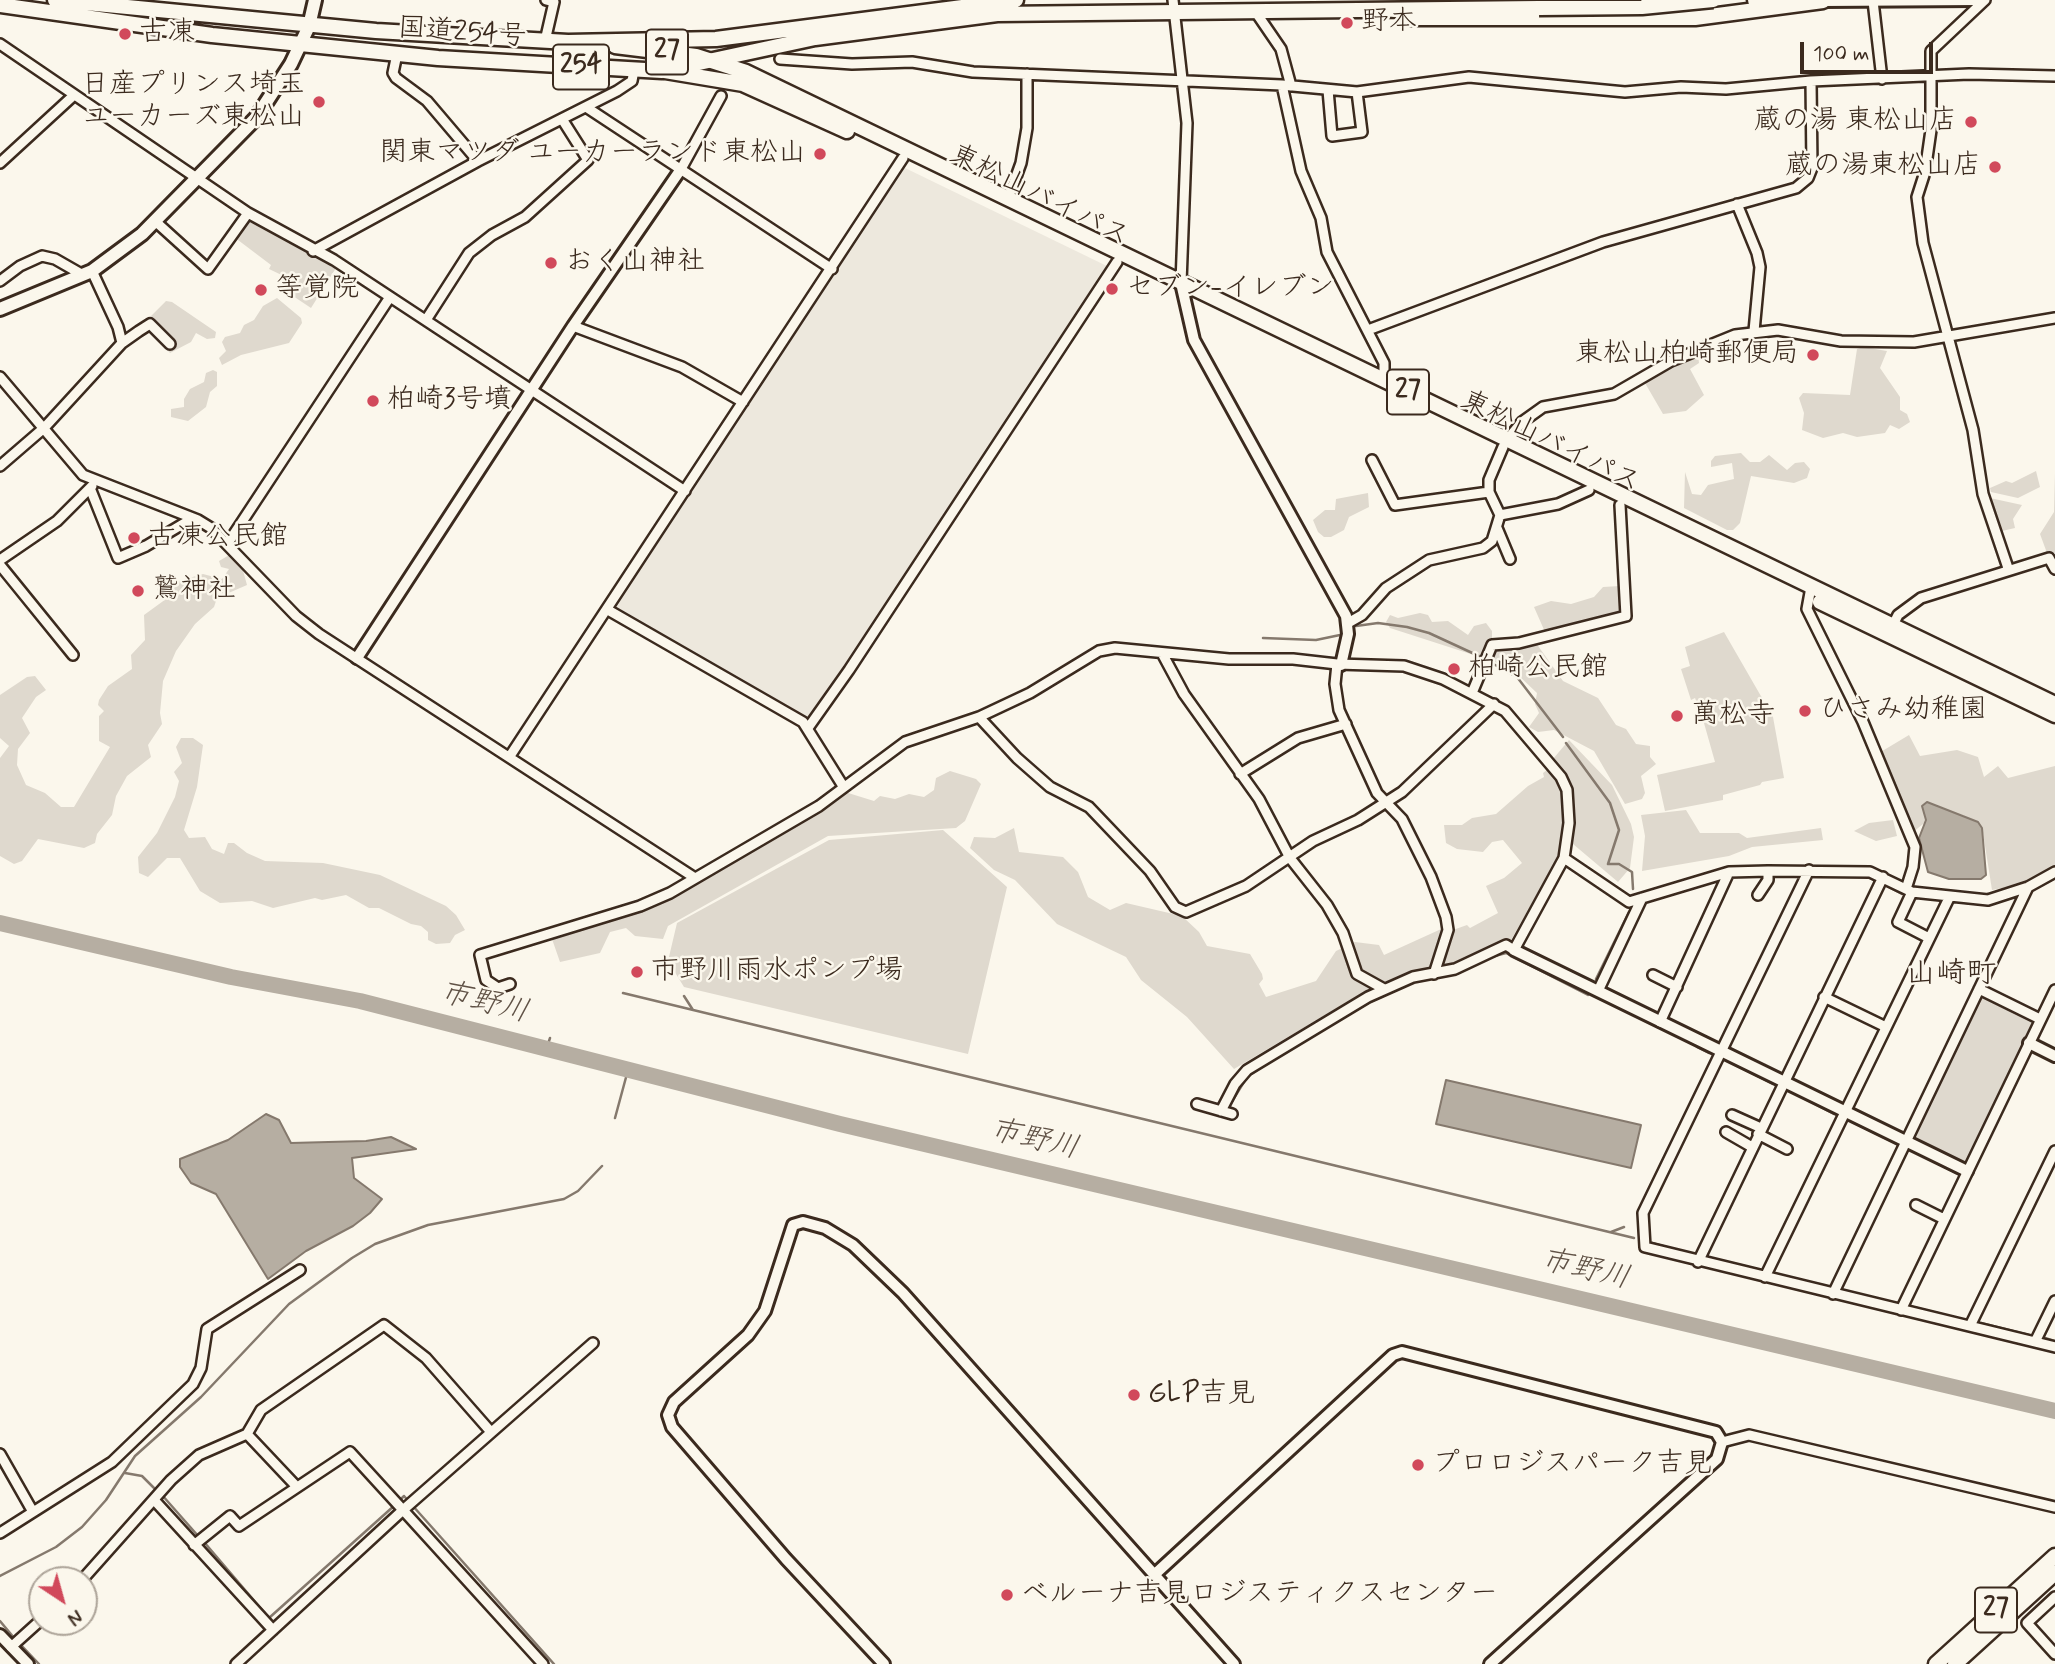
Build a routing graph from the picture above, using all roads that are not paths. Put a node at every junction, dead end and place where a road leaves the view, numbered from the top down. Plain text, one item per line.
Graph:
1 (55, 0) edge
2 (315, 0) edge
3 (1016, 0) edge
4 (1564, 0) edge
5 (1705, 0) edge
6 (1713, 0) edge
7 (1755, 0) edge
8 (1977, 0) edge
9 (1984, 0) edge
10 (552, 1) edge
11 (1824, 1) edge
12 (1873, 1) edge
13 (0, 5) edge
14 (1174, 5) edge
15 (1254, 9) junction
16 (1571, 17) junction
17 (1703, 18) junction
18 (309, 26) junction
19 (753, 35) junction
20 (545, 41) junction
21 (568, 42) junction
22 (0, 44) edge
23 (301, 44) junction
24 (764, 49) junction
25 (397, 54) junction
26 (741, 54) junction
27 (780, 59) dead end
28 (713, 60) junction
29 (635, 70) junction
30 (741, 70) junction
31 (662, 71) junction
32 (1027, 74) junction
33 (2055, 76) edge
34 (1930, 77) junction
35 (1882, 79) junction
36 (1183, 81) junction
37 (1811, 81) junction
38 (760, 85) junction
39 (1287, 85) junction
40 (1328, 90) junction
41 (1357, 92) junction
42 (73, 96) junction
43 (720, 96) dead end
44 (586, 107) junction
45 (562, 119) junction
46 (903, 159) junction
47 (478, 161) junction
48 (0, 163) edge
49 (681, 169) junction
50 (197, 178) junction
51 (1008, 199) junction
52 (1737, 204) junction
53 (248, 213) junction
54 (155, 221) junction
55 (313, 251) junction
56 (1117, 262) junction
57 (832, 269) junction
58 (88, 273) junction
59 (0, 281) edge
60 (1182, 288) junction
61 (390, 297) junction
62 (0, 309) edge
63 (2055, 318) edge
64 (426, 320) junction
65 (573, 326) junction
66 (1368, 330) junction
67 (1754, 331) junction
68 (1947, 336) junction
69 (122, 344) junction
70 (170, 344) dead end
71 (0, 377) edge
72 (1384, 381) junction
73 (532, 391) junction
74 (743, 402) junction
75 (44, 428) junction
76 (1505, 443) junction
77 (1372, 460) dead end
78 (0, 466) edge
79 (96, 479) junction
80 (90, 488) junction
81 (1589, 490) junction
82 (685, 491) junction
83 (1489, 492) junction
84 (1620, 505) junction
85 (1500, 515) junction
86 (193, 518) junction
87 (1497, 528) junction
88 (228, 544) junction
89 (1510, 559) dead end
90 (0, 562) edge
91 (2008, 568) junction
92 (2055, 569) edge
93 (1809, 591) junction
94 (608, 610) junction
95 (1348, 623) junction
96 (1892, 625) junction
97 (73, 655) dead end
98 (1163, 655) junction
99 (357, 658) junction
100 (1339, 665) junction
101 (1472, 693) junction
102 (1494, 704) junction
103 (2055, 704) edge
104 (2055, 715) edge
105 (979, 717) junction
106 (1346, 724) junction
107 (808, 728) junction
108 (510, 756) junction
109 (1240, 774) junction
110 (843, 786) junction
111 (1386, 802) junction
112 (1290, 858) junction
113 (1564, 858) junction
114 (1809, 870) junction
115 (1768, 871) junction
116 (1730, 872) junction
117 (2055, 872) edge
118 (1883, 877) junction
119 (695, 878) junction
120 (2028, 887) junction
121 (1909, 890) junction
122 (1758, 895) dead end
123 (1950, 896) junction
124 (1642, 898) junction
125 (1929, 937) junction
126 (1514, 950) junction
127 (1434, 974) junction
128 (1653, 975) dead end
129 (510, 985) dead end
130 (1677, 987) junction
131 (1384, 989) junction
132 (1979, 989) junction
133 (1598, 990) junction
134 (2055, 990) edge
135 (1824, 997) junction
136 (2040, 1019) junction
137 (1660, 1022) junction
138 (1886, 1027) junction
139 (2029, 1043) junction
140 (1721, 1051) junction
141 (2055, 1056) edge
142 (1782, 1081) junction
143 (1197, 1104) dead end
144 (1221, 1111) junction
145 (1846, 1111) junction
146 (1232, 1114) dead end
147 (1732, 1115) dead end
148 (1759, 1131) junction
149 (1726, 1132) dead end
150 (1906, 1140) junction
151 (1752, 1147) junction
152 (1787, 1149) dead end
153 (2055, 1152) edge
154 (1967, 1171) junction
155 (1916, 1205) dead end
156 (1944, 1219) junction
157 (1698, 1262) junction
158 (300, 1270) dead end
159 (1765, 1277) junction
160 (1833, 1294) junction
161 (2055, 1301) edge
162 (1901, 1310) junction
163 (1970, 1326) junction
164 (2035, 1342) junction
165 (593, 1343) dead end
166 (2055, 1347) edge
167 (491, 1432) junction
168 (247, 1434) junction
169 (1722, 1442) junction
170 (0, 1454) edge
171 (297, 1487) junction
172 (155, 1501) junction
173 (2055, 1507) edge
174 (402, 1509) junction
175 (33, 1512) junction
176 (0, 1534) edge
177 (198, 1542) junction
178 (2055, 1556) edge
179 (95, 1566) edge
180 (2055, 1573) edge
181 (1154, 1575) junction
182 (2055, 1597) edge
183 (28, 1627) edge
184 (273, 1630) junction
185 (4, 1641) edge
186 (2055, 1654) edge
187 (28, 1664) edge
188 (236, 1664) edge
189 (543, 1664) edge
190 (884, 1664) edge
191 (1234, 1664) edge
192 (1490, 1664) edge
193 (1936, 1664) edge
194 (1955, 1664) edge

1 - 18 main road, 国道254号 / 254
2 - 18 main road
3 - 19 main road, 国道254号 / 254
4 - 16 main road
5 - 17 main road
6 - 15 main road, 254, bridge
7 - 11 main road
8 - 12 street
9 - 34 street
10 - 20 street
11 - 12 street
11 - 17 main road
12 - 35 street
13 - 23 main road, 国道254号 / 254
14 - 15 main road, 国道254号 / 254
14 - 24 main road, 国道254号 / 254
14 - 36 street
15 - 16 main road
15 - 39 street
16 - 17 main road
18 - 20 main road, 国道254号 / 254
18 - 23 main road
19 - 21 main road, 国道254号 / 254
19 - 26 main road
20 - 21 main road, 国道254号 / 254
21 - 28 main road, 27
22 - 42 street
23 - 25 main road, 国道254号 / 254
23 - 50 main road
24 - 26 main road, 国道254号 / 254
24 - 38 main road
25 - 29 main road, 国道254号 / 254
25 - 47 street
26 - 28 main road, 国道254号 / 254
26 - 30 main road
27 - 32 street
28 - 30 main road, 27
28 - 31 main road, 国道254号 / 254
29 - 31 main road, 国道254号 / 254
29 - 44 street
30 - 38 main road, 27
31 - 38 main road, 27
32 - 36 street
32 - 51 street
33 - 34 street
34 - 35 street
34 - 68 street
35 - 37 street
36 - 39 street
36 - 60 street
37 - 41 street
37 - 52 street
38 - 46 main road, 東松山バイパス / 27
38 - 51 main road, 東松山バイパス / 27
39 - 40 street
39 - 66 street
40 - 41 street
40 - 41 street
42 - 48 street
42 - 50 street
43 - 49 street
44 - 45 street
44 - 49 street
45 - 47 street
45 - 64 street
46 - 56 main road, 東松山バイパス / 27
46 - 57 street
47 - 55 street
49 - 57 street
49 - 65 street
50 - 53 street
50 - 54 main road
51 - 60 main road, 東松山バイパス / 27
52 - 66 street
52 - 67 street
53 - 54 street
53 - 55 street
54 - 58 main road
55 - 61 street
56 - 60 main road, 東松山バイパス / 27
56 - 107 street
57 - 74 street
58 - 59 street
58 - 62 main road
58 - 69 street
60 - 72 main road, 東松山バイパス / 27
60 - 76 main road, 東松山バイパス / 27
60 - 95 street
61 - 64 street
61 - 88 street
63 - 68 street
64 - 73 street
65 - 73 street
65 - 74 street
66 - 72 street
67 - 68 street
67 - 76 street
68 - 91 street
69 - 70 street
69 - 75 street
71 - 75 street
72 - 76 main road, 東松山バイパス / 27
73 - 82 street
73 - 99 street
74 - 82 street
75 - 78 street
75 - 79 street
76 - 81 main road, 東松山バイパス / 27
76 - 83 street
76 - 93 main road, 東松山バイパス / 27
77 - 83 street
79 - 80 street
79 - 86 street
80 - 86 street
80 - 90 street
81 - 84 main road, 東松山バイパス / 27
81 - 85 street
82 - 94 street
83 - 85 street
84 - 93 main road, 東松山バイパス / 27
84 - 101 street
85 - 87 street
86 - 88 street
87 - 89 street
87 - 95 street
88 - 99 street
90 - 97 street
91 - 92 street
91 - 96 street
93 - 96 main road, 東松山バイパス / 27
93 - 104 main road, 東松山バイパス / 27
93 - 121 street
94 - 107 street
94 - 108 street
95 - 100 street
96 - 103 main road, 東松山バイパス / 27
98 - 100 street
98 - 105 street
98 - 109 street
99 - 108 street
100 - 101 street
100 - 106 street
101 - 102 street
102 - 111 street
102 - 113 street
105 - 110 street
105 - 112 street
106 - 109 street
106 - 111 street
107 - 110 street
108 - 119 street
109 - 112 street
110 - 119 street
111 - 112 street
111 - 127 street
112 - 131 street
113 - 124 street
113 - 126 street
114 - 115 street
114 - 118 street
114 - 140 street
115 - 116 street
115 - 122 street
116 - 124 street
116 - 130 street
117 - 120 street
118 - 121 street
118 - 135 street
119 - 129 street
120 - 123 street
120 - 132 street
121 - 123 street
121 - 125 street
123 - 125 street
124 - 133 street
125 - 138 street
126 - 127 street
126 - 133 street
127 - 131 street
128 - 130 street
130 - 137 street
131 - 144 street
132 - 136 street
132 - 150 street
133 - 137 street
134 - 136 street
135 - 138 street
135 - 142 street
136 - 139 street
137 - 140 street
138 - 145 street
139 - 141 street
139 - 154 street
140 - 142 street
140 - 157 street
142 - 145 street
142 - 148 street
143 - 144 street
144 - 146 street
145 - 150 street
145 - 159 street
147 - 148 street
148 - 151 street
148 - 152 street
149 - 151 street
150 - 154 street
150 - 160 street
151 - 157 street
153 - 163 street
154 - 156 street
155 - 156 street
156 - 162 street
157 - 159 street
158 - 175 street
159 - 160 street
160 - 162 street
161 - 164 street
162 - 163 street
163 - 164 street
164 - 166 street
165 - 167 street
167 - 168 street
167 - 174 street
168 - 171 street
168 - 172 street
169 - 173 street
169 - 181 street
169 - 192 street
170 - 175 street
171 - 174 street
171 - 177 street
172 - 177 street
172 - 179 street
174 - 184 street
174 - 189 street
175 - 176 street
177 - 184 street
178 - 193 main road, 27
180 - 194 main road, 27
181 - 190 street
181 - 191 street
182 - 186 street
183 - 185 street
184 - 188 street
185 - 187 street

